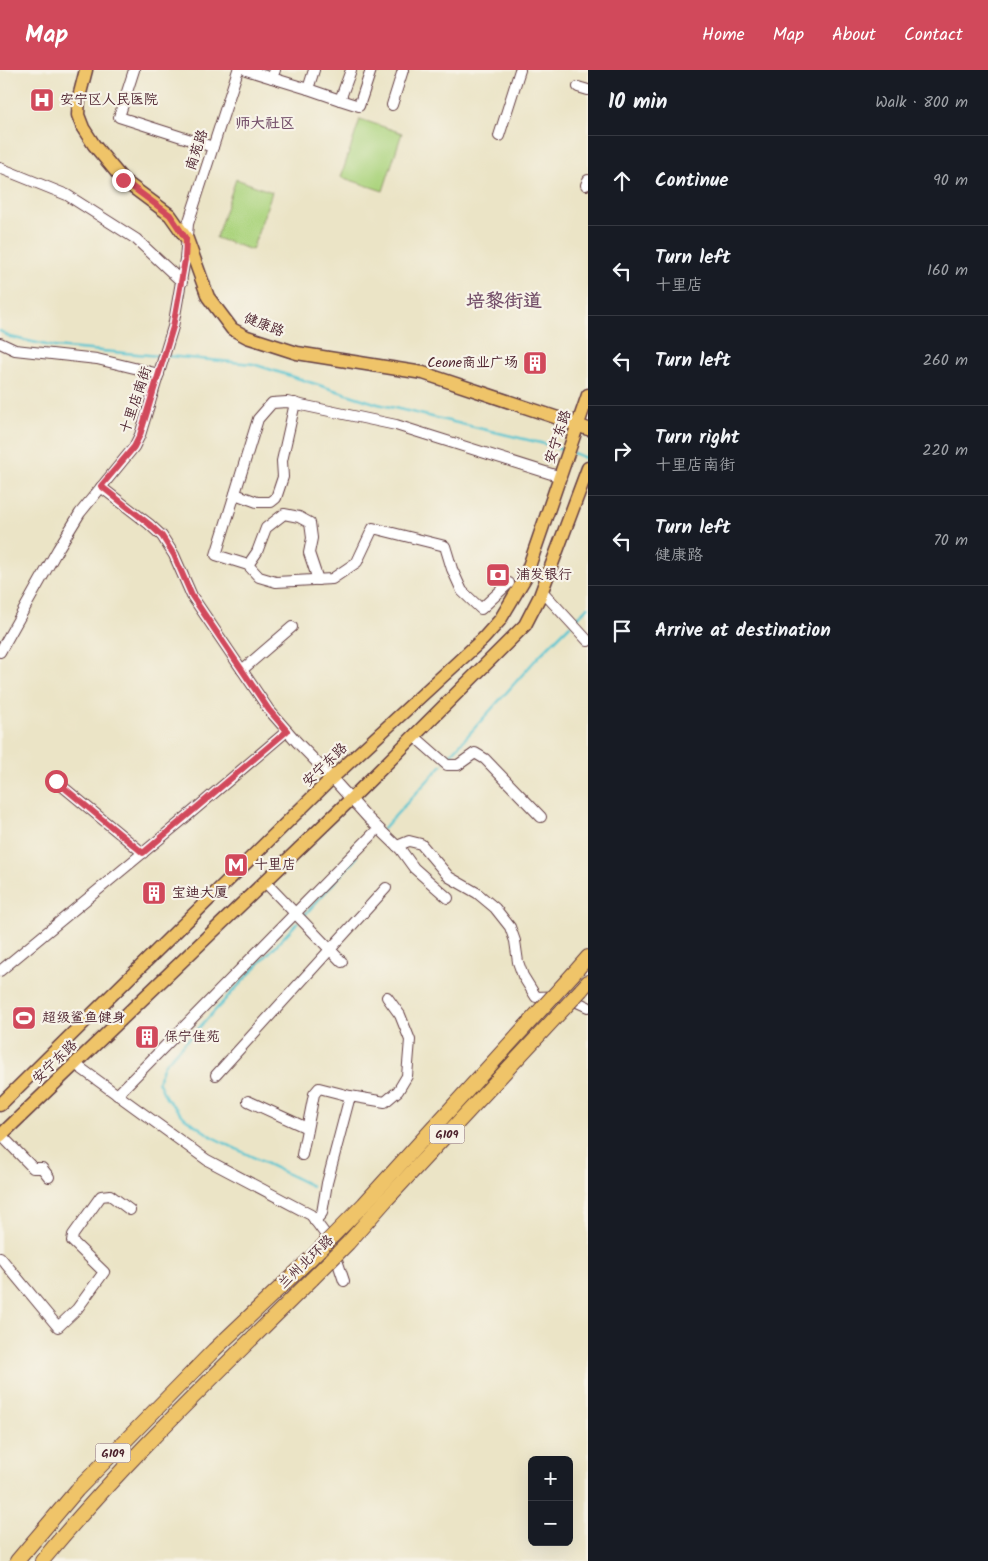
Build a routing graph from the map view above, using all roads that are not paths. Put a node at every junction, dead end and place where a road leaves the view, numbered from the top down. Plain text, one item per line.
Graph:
1 (86, 70) edge
2 (134, 70) edge
3 (238, 70) edge
4 (246, 70) edge
5 (314, 70) edge
6 (351, 70) edge
7 (371, 70) edge
8 (404, 70) edge
9 (520, 70) edge
10 (273, 74) edge
11 (308, 89) junction
12 (340, 100) junction
13 (392, 105) dead end
14 (499, 136) dead end
15 (213, 147) junction
16 (0, 168) edge
17 (186, 239) junction
18 (182, 282) junction
19 (0, 343) edge
20 (160, 374) junction
21 (588, 395) edge
22 (295, 404) junction
23 (583, 427) edge
24 (587, 470) edge
25 (561, 477) junction
26 (101, 486) junction
27 (234, 494) junction
28 (276, 498) junction
29 (284, 514) junction
30 (248, 565) junction
31 (318, 580) junction
32 (509, 583) dead end
33 (542, 591) junction
34 (292, 627) dead end
35 (588, 641) edge
36 (0, 652) edge
37 (242, 670) junction
38 (287, 731) junction
39 (414, 736) junction
40 (332, 778) junction
41 (56, 781) dead end
42 (351, 799) junction
43 (541, 817) dead end
44 (378, 832) junction
45 (397, 846) junction
46 (143, 853) junction
47 (265, 882) junction
48 (386, 888) dead end
49 (448, 898) dead end
50 (299, 917) junction
51 (330, 950) junction
52 (588, 958) edge
53 (342, 962) dead end
54 (0, 971) edge
55 (585, 986) edge
56 (387, 997) dead end
57 (588, 1007) edge
58 (75, 1064) junction
59 (216, 1075) dead end
60 (117, 1095) junction
61 (350, 1096) junction
62 (248, 1101) dead end
63 (0, 1105) edge
64 (307, 1128) junction
65 (1, 1136) edge
66 (302, 1155) dead end
67 (49, 1177) dead end
68 (130, 1210) dead end
69 (315, 1221) junction
70 (0, 1257) edge
71 (344, 1281) dead end
72 (18, 1561) edge
73 (42, 1561) edge

1 - 17 main road, 健康路
2 - 15 street
3 - 15 street, 南苑路
4 - 10 street
5 - 11 street
6 - 12 street
7 - 12 street
8 - 13 street
9 - 14 street
10 - 11 street
11 - 12 street
15 - 17 street, 南苑路
16 - 18 street
17 - 18 street, 十里店南街
17 - 23 main road, 健康路
18 - 20 street, 十里店南街
19 - 20 street
20 - 26 street, 十里店南街
21 - 23 main road, 安宁东路
22 - 25 street
22 - 27 street
22 - 28 street
23 - 25 main road, 安宁东路
24 - 33 main road, 安宁东路
25 - 40 main road, 安宁东路
26 - 36 street, 十里店南街
26 - 37 street
27 - 28 street
27 - 30 street
28 - 29 street
29 - 30 street
29 - 31 street
30 - 31 street
31 - 32 street
33 - 35 street
33 - 39 main road, 安宁东路
34 - 37 street
37 - 38 street
38 - 40 street
38 - 46 street
39 - 42 main road, 安宁东路
39 - 43 street
40 - 42 street
40 - 63 main road, 安宁东路
41 - 46 street
42 - 44 street
42 - 47 main road, 安宁东路
44 - 45 street
44 - 50 street
45 - 49 street
45 - 57 street
46 - 54 street
47 - 50 street
47 - 58 main road, 安宁东路
48 - 51 street
50 - 51 street
50 - 60 street
51 - 53 street
51 - 59 street
52 - 72 highway, 兰州北环路 / G109, bridge
55 - 73 highway, 兰州北环路 / G109, bridge
56 - 61 street
58 - 60 street
58 - 65 main road, 安宁东路
60 - 69 street
61 - 64 street
61 - 69 street
62 - 64 street
64 - 66 street
65 - 67 street
68 - 70 street
69 - 71 street

